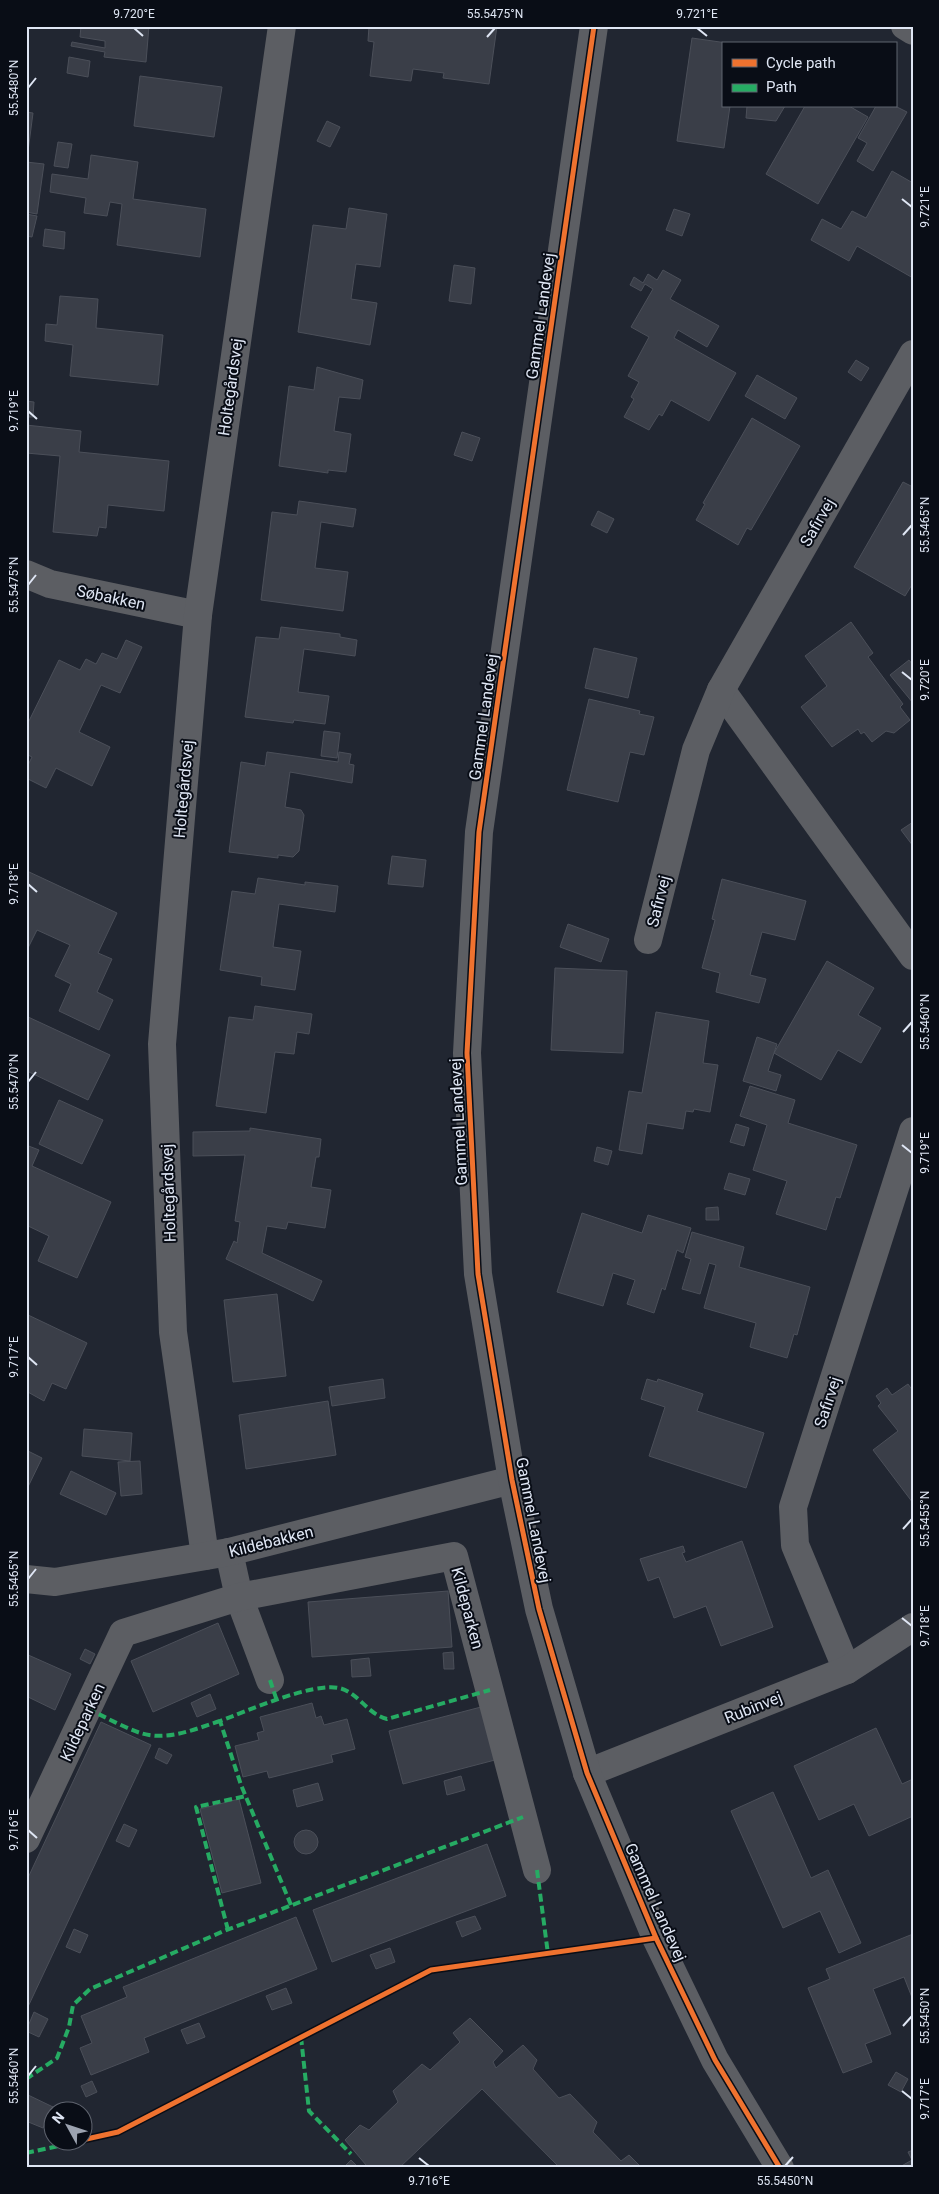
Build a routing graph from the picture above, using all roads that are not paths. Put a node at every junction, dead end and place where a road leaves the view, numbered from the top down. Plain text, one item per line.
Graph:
1 (282, 26) edge
2 (594, 26) edge
3 (905, 26) edge
4 (913, 31) edge
5 (913, 354) edge
6 (26, 574) edge
7 (198, 616) junction
8 (721, 690) junction
9 (648, 940) dead end
10 (913, 956) edge
11 (913, 1131) edge
12 (512, 1480) junction
13 (217, 1554) junction
14 (26, 1579) edge
15 (239, 1597) junction
16 (913, 1627) edge
17 (847, 1670) junction
18 (270, 1680) dead end
19 (586, 1773) junction
20 (26, 1839) edge
21 (537, 1870) dead end
22 (780, 2168) edge

1 - 7 street, Holtegårdsvej
2 - 12 street, Gammel Landevej
3 - 4 street
5 - 8 street, Safirvej
6 - 7 street, Søbakken
7 - 13 street, Holtegårdsvej
8 - 9 street, Safirvej
8 - 10 street
11 - 17 street, Safirvej
12 - 13 street, Kildebakken
12 - 19 street, Gammel Landevej
13 - 14 street, Kildebakken
13 - 15 street
15 - 18 street
15 - 20 street, Kildeparken
15 - 21 street, Kildeparken
16 - 17 street, Rubinvej
17 - 19 street, Rubinvej
19 - 22 street, Gammel Landevej

